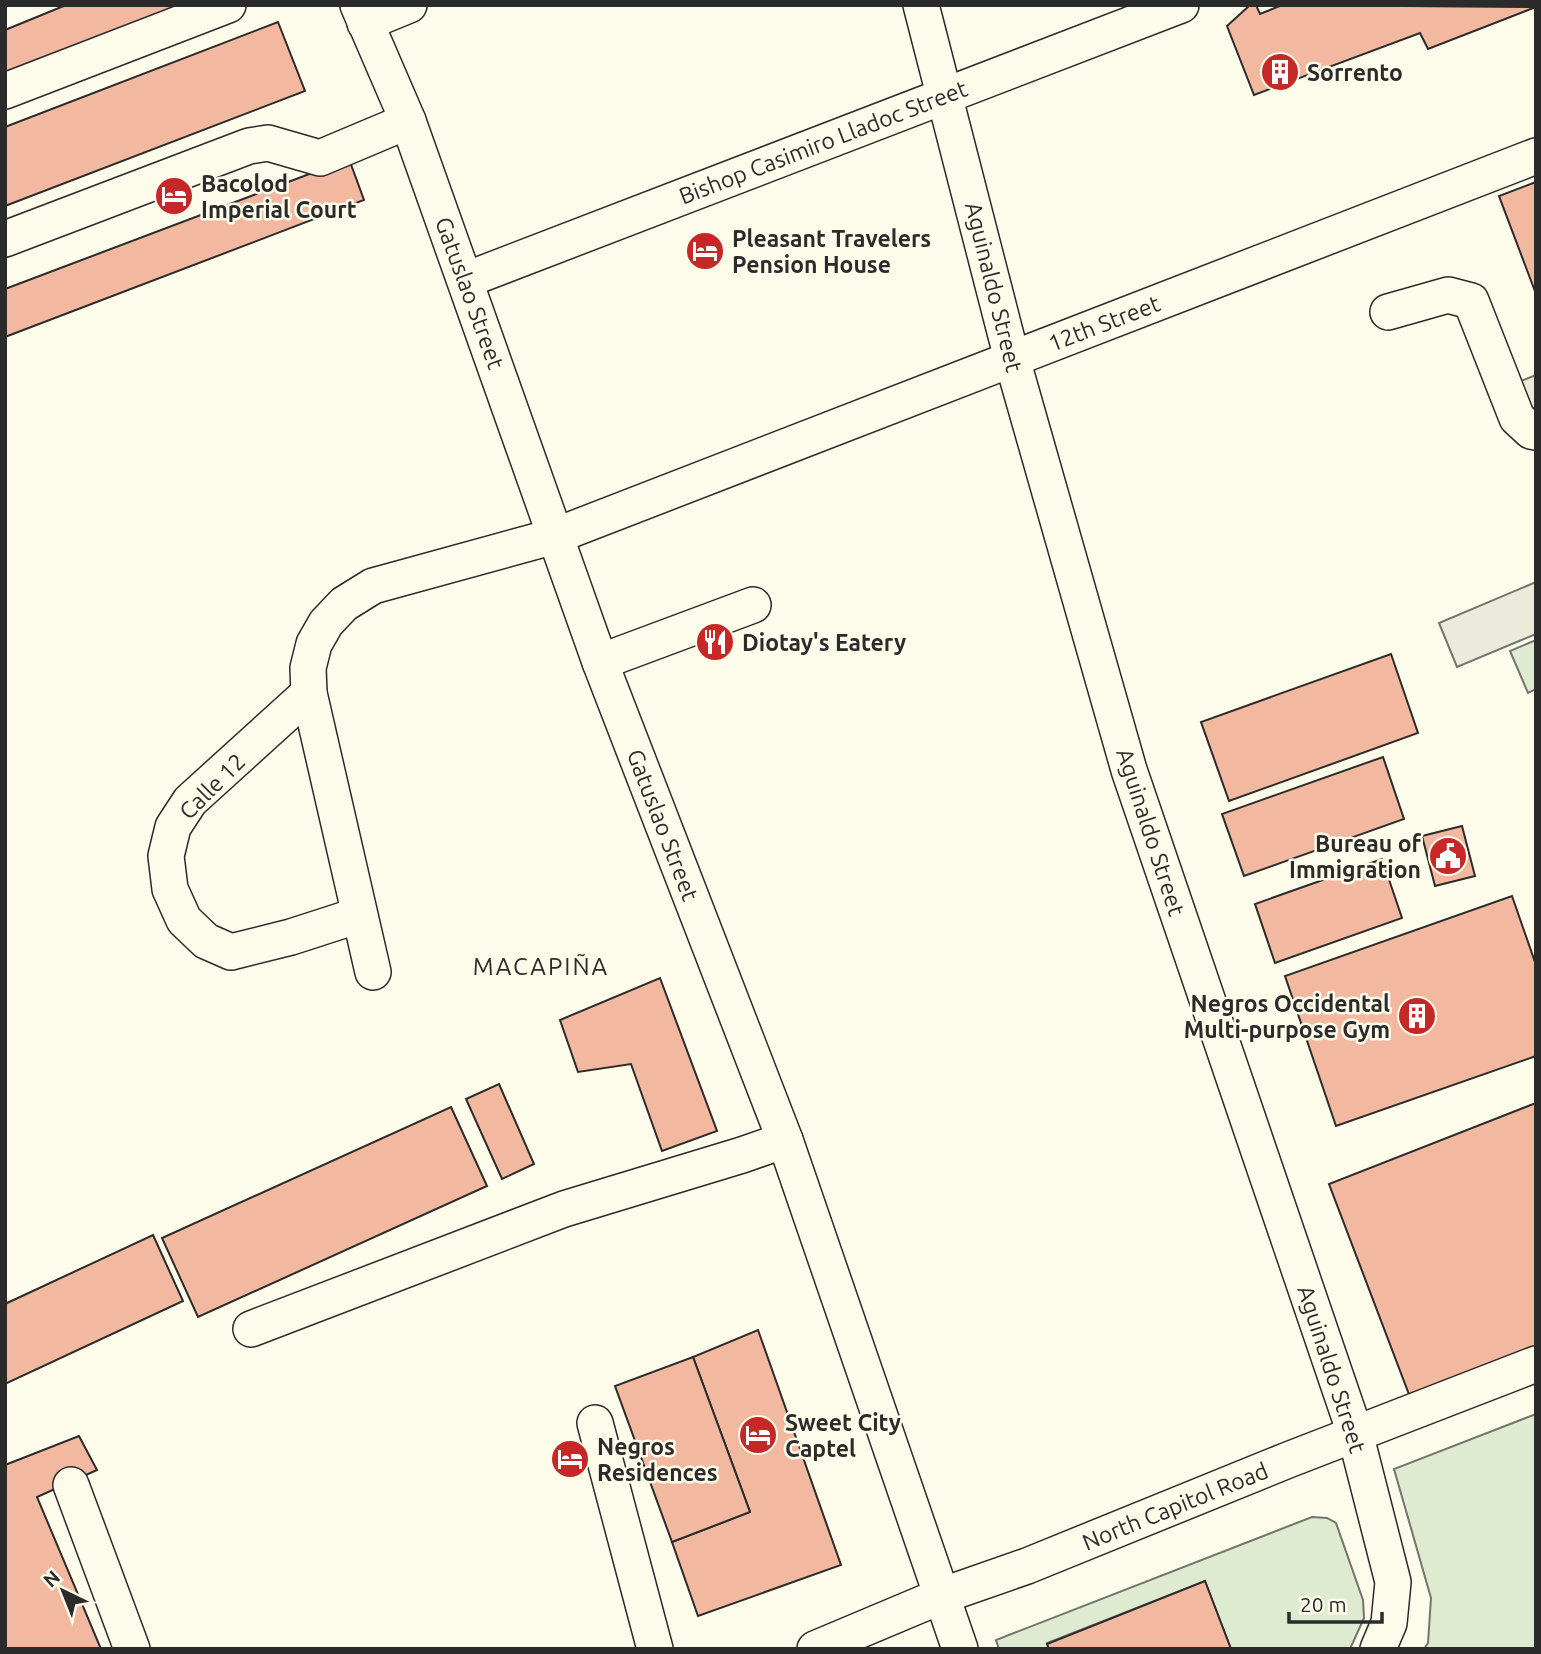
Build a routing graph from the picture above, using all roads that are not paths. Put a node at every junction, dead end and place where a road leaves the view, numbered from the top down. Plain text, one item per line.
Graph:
1 (228, 5) edge
2 (410, 5) edge
3 (922, 5) edge
4 (1181, 5) edge
5 (362, 14) edge
6 (5, 91) edge
7 (945, 95) junction
8 (408, 121) junction
9 (1536, 156) edge
10 (5, 239) edge
11 (466, 280) junction
12 (1388, 312) dead end
13 (1012, 359) junction
14 (1536, 432) edge
15 (555, 536) junction
16 (753, 605) dead end
17 (600, 662) junction
18 (309, 693) junction
19 (359, 915) junction
20 (373, 972) dead end
21 (785, 1140) junction
22 (251, 1329) dead end
23 (1536, 1364) edge
24 (595, 1423) dead end
25 (1355, 1433) junction
26 (71, 1485) dead end
27 (941, 1596) junction
28 (132, 1649) edge
29 (655, 1649) edge
30 (815, 1649) edge
31 (960, 1649) edge
32 (1378, 1649) edge

1 - 6 street
2 - 5 street
3 - 7 street, Aguinaldo Street
4 - 7 street, Bishop Casimiro Lladoc Street
5 - 8 street, Gatuslao Street
7 - 11 street, Bishop Casimiro Lladoc Street
7 - 13 street, Aguinaldo Street
8 - 10 street
8 - 11 street, Gatuslao Street
9 - 13 street, 12th Street
11 - 15 street, Gatuslao Street
12 - 14 street
13 - 15 street, 12th Street
13 - 25 street, Aguinaldo Street
15 - 17 street, Gatuslao Street
15 - 18 street
16 - 17 street
17 - 21 street, Gatuslao Street
18 - 19 street
18 - 19 street, Calle 12
19 - 20 street
21 - 22 street
21 - 27 street, Gatuslao Street
23 - 25 street, North Capitol Road
24 - 29 street
25 - 27 street, North Capitol Road
25 - 32 street, Aguinaldo Street
26 - 28 street
27 - 30 street, North Capitol Road
27 - 31 street, Gatuslao Street

